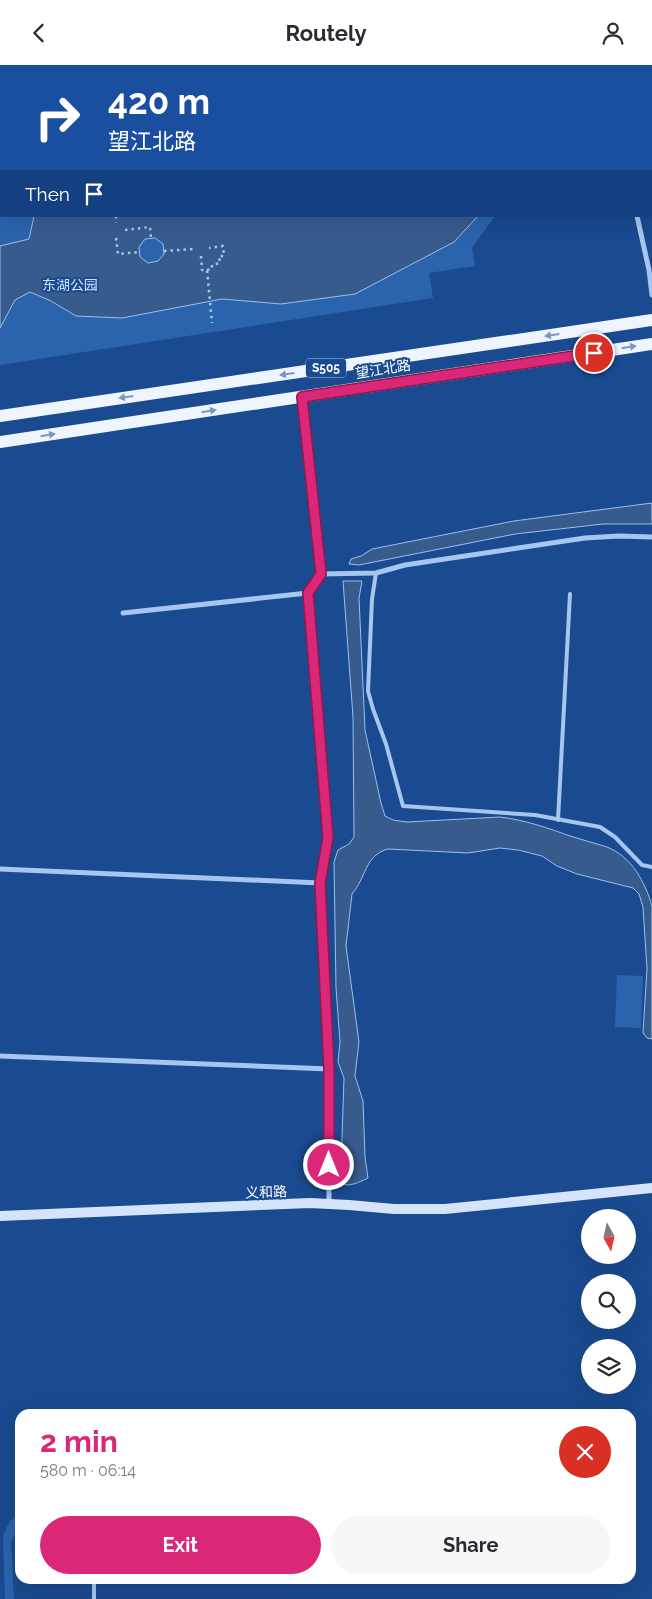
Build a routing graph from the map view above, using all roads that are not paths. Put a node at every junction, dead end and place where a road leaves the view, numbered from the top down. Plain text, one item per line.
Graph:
1 (637, 217) edge
2 (652, 295) edge
3 (652, 320) edge
4 (652, 344) edge
5 (302, 397) junction
6 (0, 415) edge
7 (0, 442) edge
8 (652, 537) edge
9 (376, 573) junction
10 (321, 574) junction
11 (308, 593) junction
12 (570, 594) dead end
13 (123, 613) dead end
14 (558, 819) junction
15 (652, 867) edge
16 (0, 869) edge
17 (320, 883) junction
18 (0, 1056) edge
19 (329, 1069) junction
20 (652, 1188) edge
21 (329, 1204) junction
22 (0, 1216) edge
23 (94, 1584) edge
24 (94, 1599) edge

1 - 2 street
3 -> 6 main road, 望江北路 / S505
5 -> 4 main road, 望江北路 / S505
7 -> 5 main road, 望江北路 / S505
5 - 10 street
8 - 9 street
9 - 10 street
9 - 14 lane
10 - 11 street
11 - 13 street
11 - 17 street
12 - 14 lane
14 - 15 lane
16 - 17 street
17 - 19 street
18 - 19 street
19 - 21 street
20 - 21 street, 义和路
21 - 22 street, 义和路
23 - 24 lane

